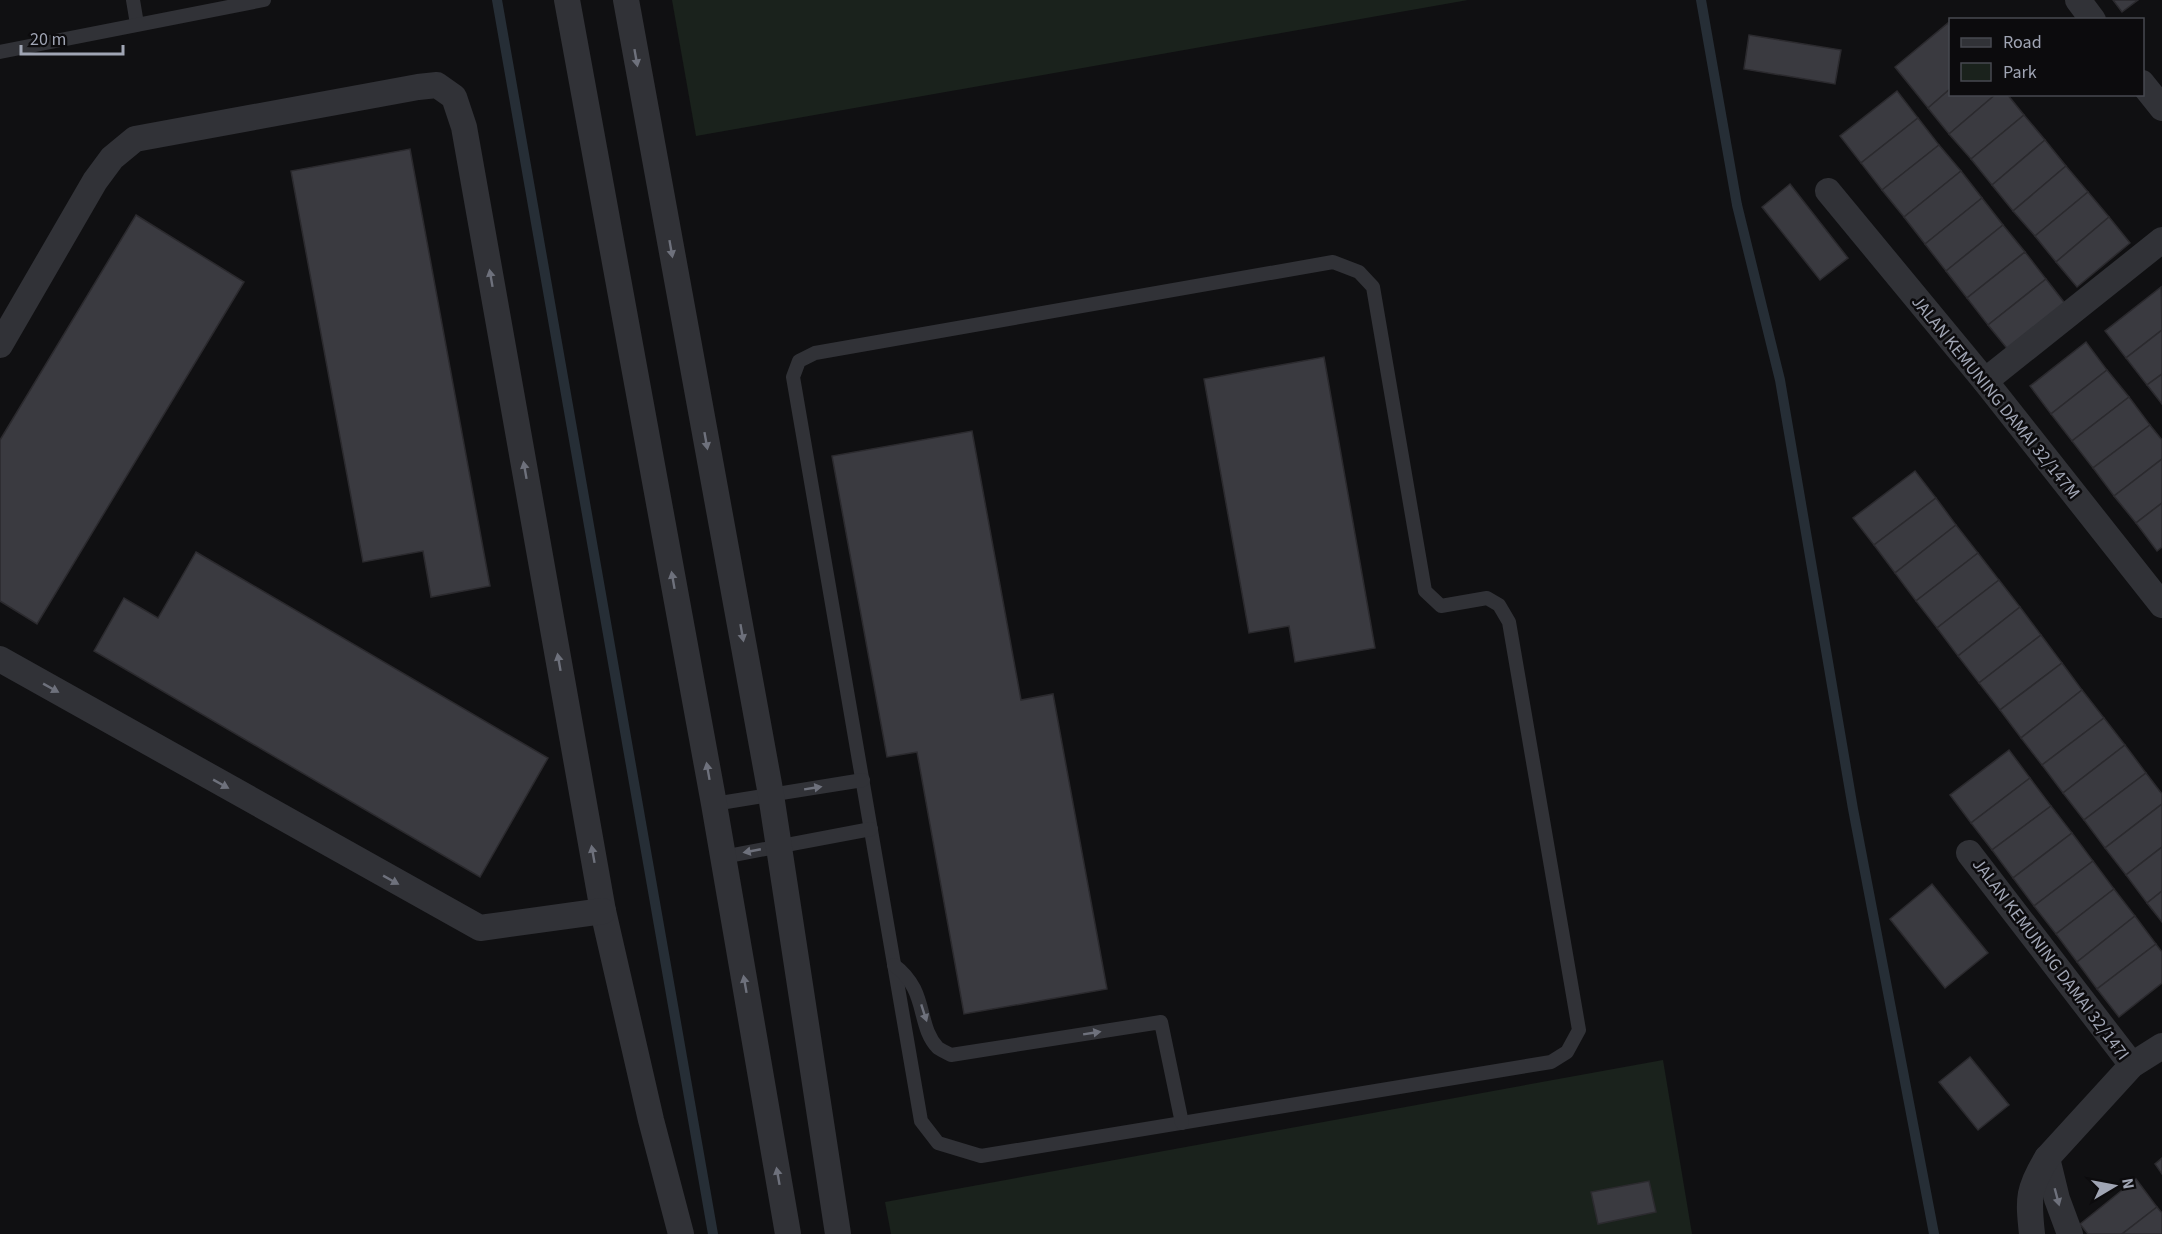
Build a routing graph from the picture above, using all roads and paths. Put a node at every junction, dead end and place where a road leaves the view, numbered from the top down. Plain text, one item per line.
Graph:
1 (133, 0) edge
2 (264, 0) edge
3 (567, 0) edge
4 (626, 0) edge
5 (2078, 0) edge
6 (2092, 18) edge
7 (137, 24) junction
8 (0, 52) edge
9 (2144, 86) edge
10 (2162, 108) edge
11 (1828, 191) dead end
12 (2162, 240) edge
13 (0, 345) edge
14 (1985, 381) junction
15 (2162, 605) edge
16 (0, 659) edge
17 (863, 780) junction
18 (771, 795) junction
19 (714, 804) junction
20 (871, 830) junction
21 (779, 846) junction
22 (1969, 853) dead end
23 (723, 857) junction
24 (603, 911) junction
25 (894, 965) junction
26 (2162, 1046) edge
27 (2132, 1065) junction
28 (1182, 1123) junction
29 (2048, 1158) junction
30 (681, 1234) edge
31 (788, 1234) edge
32 (838, 1234) edge
33 (2032, 1234) edge
34 (2070, 1234) edge

1 - 7 lane
2 - 7 lane
19 -> 3 street
4 -> 18 street
5 - 6 street
7 - 8 lane
9 - 10 street
11 - 14 street, JALAN KEMUNING DAMAI 32/147M
12 - 14 street
24 -> 13 street
14 - 15 street, JALAN KEMUNING DAMAI 32/147M
16 -> 24 street
18 -> 17 lane
17 - 20 lane
17 - 28 lane
18 - 19 lane
18 - 21 street
19 - 23 street
20 - 21 lane
20 - 25 lane
21 -> 23 lane
21 - 32 street
22 - 27 street, JALAN KEMUNING DAMAI 32/147I
31 -> 23 street
24 - 30 street
25 -> 28 lane
25 - 28 lane
26 - 27 street
27 - 29 street
29 - 33 street
29 -> 34 street

